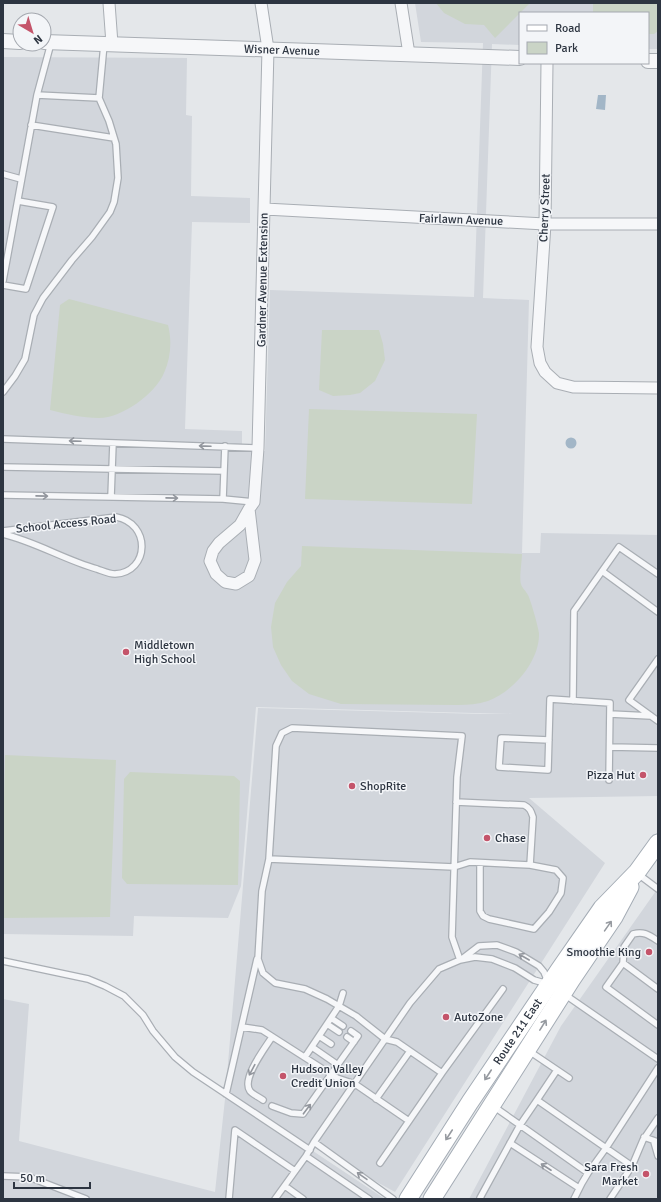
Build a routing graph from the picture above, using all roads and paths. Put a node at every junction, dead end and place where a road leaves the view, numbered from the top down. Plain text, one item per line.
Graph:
1 (109, 3) edge
2 (261, 3) edge
3 (401, 3) edge
4 (52, 43) edge
5 (108, 44) junction
6 (268, 49) junction
7 (46, 52) edge
8 (409, 54) junction
9 (519, 58) edge
10 (547, 64) edge
11 (37, 95) junction
12 (99, 98) junction
13 (31, 125) junction
14 (114, 138) junction
15 (3, 174) edge
16 (21, 179) junction
17 (18, 200) junction
18 (265, 209) junction
19 (545, 224) junction
20 (658, 224) edge
21 (3, 281) edge
22 (3, 285) edge
23 (658, 388) edge
24 (3, 392) edge
25 (3, 439) edge
26 (113, 443) junction
27 (225, 446) junction
28 (258, 448) junction
29 (3, 467) edge
30 (112, 469) junction
31 (224, 471) junction
32 (3, 495) edge
33 (111, 497) junction
34 (223, 499) junction
35 (251, 505) junction
36 (3, 533) edge
37 (602, 571) junction
38 (658, 574) edge
39 (658, 612) edge
40 (658, 659) edge
41 (573, 701) junction
42 (610, 714) junction
43 (652, 716) junction
44 (658, 721) edge
45 (549, 740) junction
46 (610, 747) junction
47 (658, 748) edge
48 (609, 780) dead end
49 (456, 802) junction
50 (658, 843) edge
51 (268, 859) junction
52 (480, 863) junction
53 (530, 864) junction
54 (454, 867) junction
55 (637, 872) junction
56 (658, 889) edge
57 (658, 941) edge
58 (258, 959) junction
59 (460, 960) junction
60 (3, 961) edge
61 (623, 963) junction
62 (657, 987) edge
63 (503, 989) dead end
64 (556, 989) junction
65 (343, 993) dead end
66 (339, 1006) junction
67 (331, 1018) junction
68 (327, 1024) junction
69 (658, 1025) edge
70 (343, 1026) dead end
71 (242, 1027) junction
72 (351, 1031) dead end
73 (339, 1032) dead end
74 (319, 1036) junction
75 (272, 1037) junction
76 (347, 1037) dead end
77 (385, 1039) junction
78 (354, 1042) junction
79 (331, 1044) dead end
80 (312, 1047) junction
81 (339, 1049) dead end
82 (527, 1050) junction
83 (410, 1051) junction
84 (345, 1054) junction
85 (305, 1058) junction
86 (658, 1059) edge
87 (338, 1065) junction
88 (658, 1068) edge
89 (557, 1070) junction
90 (442, 1073) junction
91 (331, 1074) junction
92 (569, 1078) dead end
93 (355, 1084) junction
94 (226, 1094) junction
95 (376, 1099) junction
96 (263, 1100) dead end
97 (537, 1100) junction
98 (492, 1105) junction
99 (272, 1106) dead end
100 (658, 1118) edge
101 (409, 1121) junction
102 (520, 1125) junction
103 (644, 1137) junction
104 (314, 1142) junction
105 (656, 1142) edge
106 (510, 1143) junction
107 (606, 1148) junction
108 (310, 1150) junction
109 (306, 1156) junction
110 (658, 1156) edge
111 (380, 1163) dead end
112 (632, 1166) junction
113 (295, 1171) junction
114 (588, 1173) junction
115 (3, 1176) edge
116 (285, 1186) junction
117 (579, 1188) junction
118 (86, 1199) edge
119 (229, 1199) edge
120 (275, 1199) edge
121 (303, 1199) edge
122 (369, 1199) edge
123 (393, 1199) edge
124 (408, 1199) edge
125 (432, 1199) edge
126 (481, 1199) edge
127 (574, 1199) edge
128 (610, 1199) edge

1 - 5 street
2 - 6 street, Gardner Avenue Extension
3 - 8 street
4 - 5 street, Wisner Avenue
5 - 6 street, Wisner Avenue
5 - 12 lane
6 - 8 street, Wisner Avenue
6 - 18 street, Gardner Avenue Extension
7 - 11 lane
8 - 9 street, Wisner Avenue
10 - 19 street, Cherry Street
11 - 12 lane
11 - 13 lane
12 - 14 lane
13 - 14 lane
13 - 16 lane
14 - 24 lane
15 - 16 lane
16 - 17 lane
17 - 21 lane
17 - 22 lane
18 - 19 street, Fairlawn Avenue
18 - 28 street, Gardner Avenue Extension
19 - 20 street, Fairlawn Avenue
19 - 23 street, Cherry Street
26 -> 25 lane
27 -> 26 lane
26 - 30 lane
27 - 28 lane
27 - 31 lane
28 - 35 street, Gardner Avenue Extension
29 - 30 lane
30 - 31 lane
30 - 33 lane
31 - 34 lane
32 -> 33 lane
33 -> 34 lane
34 - 35 lane
35 - 35 street, Gardner Avenue Extension
36 - 36 lane, School Access Road
37 - 38 lane
37 - 39 lane
37 - 41 lane
40 - 43 lane
41 - 42 lane
41 - 45 lane
42 - 43 lane
42 - 46 lane
43 - 44 lane
45 - 45 lane
46 - 47 lane
46 - 48 lane
49 - 51 lane
49 - 53 lane
49 - 54 lane
50 - 55 main road, Route 211 East
51 - 54 lane
51 - 58 lane
52 - 53 lane
52 - 53 lane
52 - 54 lane
54 - 59 lane
55 - 56 lane
55 - 64 main road, Route 211 East
57 - 61 lane
58 - 66 lane
58 - 71 lane
59 - 64 lane
64 -> 59 lane
59 - 77 lane
60 - 94 lane
61 - 62 lane
61 - 69 lane
63 - 90 lane
82 -> 64 main road, Route 211 East
64 - 86 lane
64 -> 124 main road, Route 211 East
65 - 66 lane
66 - 67 lane
66 - 77 lane
67 - 68 lane
67 - 70 lane
68 - 73 lane
68 - 74 lane
71 - 75 lane
71 - 94 lane
72 - 78 lane
74 - 79 lane
74 - 80 lane
75 - 85 lane
75 -> 96 lane
76 - 78 lane
77 - 83 lane
77 - 93 lane
78 - 84 lane
80 - 85 lane
80 - 87 lane
81 - 84 lane
82 - 89 lane
82 - 98 main road, Route 211 East
83 - 90 lane
83 - 95 lane
84 - 87 lane
85 - 91 lane
87 - 91 lane
88 - 107 lane
89 - 92 lane
89 - 97 lane
90 - 101 lane
91 - 93 lane
99 -> 91 lane
93 - 95 lane
93 - 104 lane
94 - 108 lane
95 - 101 lane
97 - 102 lane
97 - 107 lane
98 - 102 lane
98 - 125 main road, Route 211 East
100 - 103 lane
101 - 111 lane
102 - 106 lane
102 - 114 lane
103 - 105 lane
103 - 112 lane
104 - 108 lane
123 -> 104 lane
105 - 110 lane
117 -> 106 lane
106 - 126 lane
107 - 112 lane
107 - 114 lane
108 - 109 lane
109 - 113 lane
109 - 122 lane
112 - 128 lane
113 - 116 lane
113 - 119 lane
114 - 117 lane
115 - 118 lane
116 - 120 lane
116 - 121 lane
117 - 127 lane

